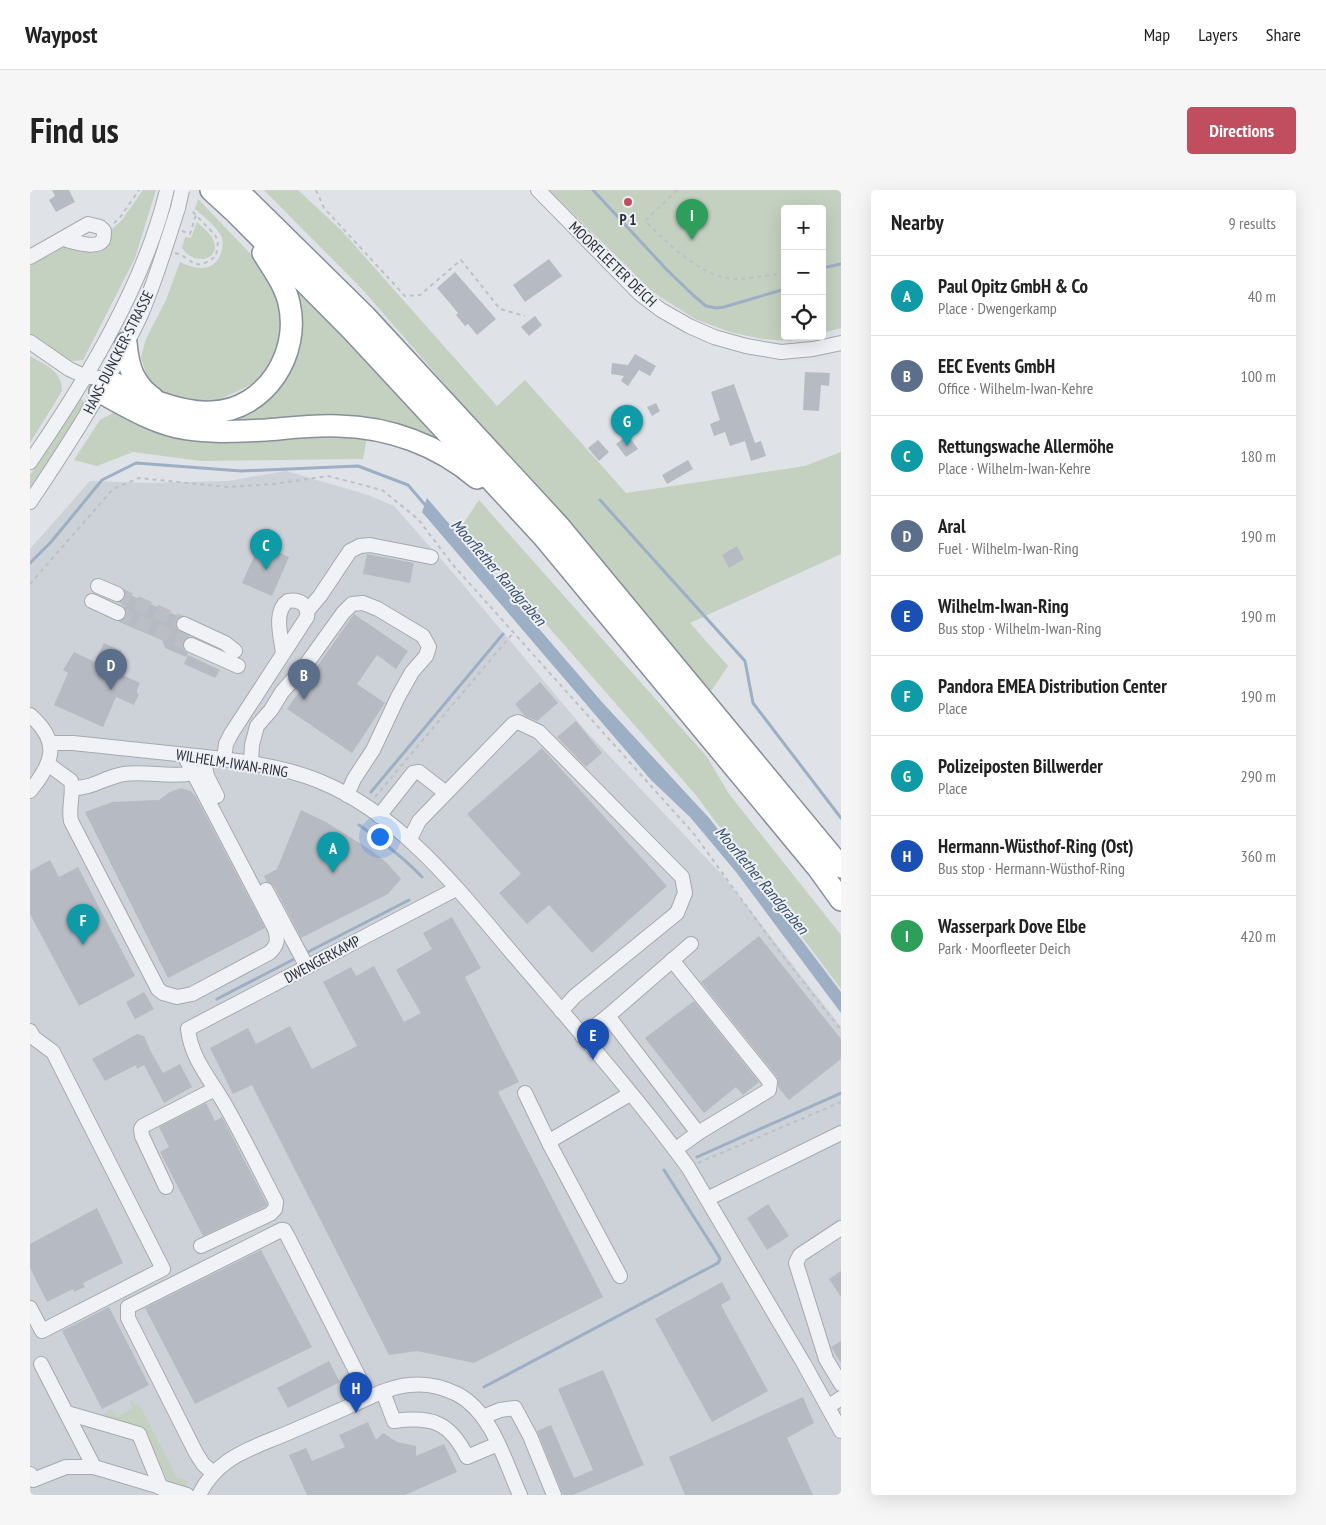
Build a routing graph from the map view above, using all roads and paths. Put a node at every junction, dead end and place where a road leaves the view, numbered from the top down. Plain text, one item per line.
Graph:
1 (139, 190) edge
2 (182, 190) edge
3 (211, 190) edge
4 (237, 190) edge
5 (316, 190) edge
6 (538, 190) edge
7 (677, 190) edge
8 (166, 193) edge
9 (184, 208) junction
10 (236, 213) junction
11 (196, 215) junction
12 (104, 231) junction
13 (181, 231) dead end
14 (63, 239) junction
15 (175, 253) dead end
16 (30, 256) edge
17 (781, 274) edge
18 (525, 316) dead end
19 (30, 342) edge
20 (126, 343) junction
21 (841, 343) edge
22 (84, 376) junction
23 (104, 385) junction
24 (157, 401) junction
25 (30, 462) edge
26 (30, 502) edge
27 (543, 536) junction
28 (431, 557) dead end
29 (30, 584) edge
30 (98, 586) dead end
31 (116, 594) tunnel mouth
32 (92, 601) dead end
33 (308, 610) junction
34 (118, 613) tunnel mouth
35 (184, 624) tunnel mouth
36 (513, 632) junction
37 (191, 645) tunnel mouth
38 (236, 651) dead end
39 (283, 653) junction
40 (238, 666) dead end
41 (30, 715) edge
42 (51, 743) junction
43 (184, 755) junction
44 (203, 757) junction
45 (224, 759) junction
46 (252, 763) junction
47 (48, 764) junction
48 (194, 774) junction
49 (72, 788) junction
50 (350, 790) junction
51 (30, 791) edge
52 (446, 793) junction
53 (371, 802) junction
54 (383, 811) junction
55 (410, 840) junction
56 (841, 867) edge
57 (456, 889) junction
58 (841, 900) edge
59 (691, 944) dead end
60 (303, 960) junction
61 (672, 960) junction
62 (561, 1011) junction
63 (608, 1016) junction
64 (841, 1030) edge
65 (30, 1031) edge
66 (582, 1036) junction
67 (215, 1089) junction
68 (525, 1093) dead end
69 (630, 1094) junction
70 (841, 1102) edge
71 (698, 1133) junction
72 (841, 1133) edge
73 (550, 1145) junction
74 (676, 1149) junction
75 (701, 1169) dead end
76 (166, 1187) dead end
77 (707, 1199) junction
78 (841, 1228) edge
79 (201, 1246) dead end
80 (620, 1276) dead end
81 (30, 1308) edge
82 (41, 1364) dead end
83 (841, 1384) edge
84 (382, 1392) junction
85 (369, 1397) junction
86 (841, 1398) edge
87 (828, 1407) junction
88 (67, 1413) junction
89 (483, 1417) junction
90 (841, 1431) edge
91 (498, 1444) junction
92 (94, 1467) junction
93 (213, 1473) junction
94 (30, 1474) edge
95 (161, 1488) junction
96 (187, 1495) edge
97 (199, 1495) edge
98 (520, 1495) edge
99 (554, 1495) edge

1 - 12 path
2 - 9 street, HANS-DUNCKER-STRASSE, bridge
3 - 10 highway
4 - 56 highway
5 - 18 path
6 - 21 street, MOORFLEETER DEICH
7 - 17 path
8 - 22 street, HANS-DUNCKER-STRASSE
9 - 11 path
9 - 20 street, HANS-DUNCKER-STRASSE
10 - 24 highway
10 - 27 highway
11 - 13 path
11 - 15 path
12 - 14 street
12 - 14 street
14 - 16 street
19 - 22 street
20 - 23 street, HANS-DUNCKER-STRASSE
20 - 24 highway
22 - 23 street
22 - 25 street, HANS-DUNCKER-STRASSE
23 - 24 highway
23 - 26 street, HANS-DUNCKER-STRASSE
23 - 27 highway
27 - 58 highway
28 - 33 street
29 - 36 path
30 - 31 street
32 - 34 street
33 - 39 street
33 - 39 street
35 - 38 street
36 - 53 path
36 - 64 path
37 - 40 street
39 - 45 street
41 - 42 street
42 - 43 street, WILHELM-IWAN-RING
42 - 47 street
43 - 44 street, WILHELM-IWAN-RING
43 - 48 street
44 - 45 street, WILHELM-IWAN-RING
44 - 60 street
45 - 46 street, WILHELM-IWAN-RING
46 - 50 street, WILHELM-IWAN-RING
46 - 50 street
47 - 49 street
47 - 51 street
48 - 49 street
48 - 49 street
50 - 53 street, WILHELM-IWAN-RING
50 - 53 path
52 - 54 street
52 - 55 street
52 - 62 street
53 - 54 street, WILHELM-IWAN-RING
53 - 54 path
54 - 55 street, WILHELM-IWAN-RING
55 - 57 street, WILHELM-IWAN-RING
57 - 60 street, DWENGERKAMP
57 - 62 street, WILHELM-IWAN-RING
59 - 61 street
60 - 67 street, DWENGERKAMP
61 - 63 street
61 - 71 street
62 - 66 street, WILHELM-IWAN-RING
63 - 66 street
63 - 71 street
65 - 81 street
66 - 69 street, WILHELM-IWAN-RING
67 - 76 street
67 - 79 street
68 - 73 street
69 - 73 street
69 - 74 street, WILHELM-IWAN-RING
70 - 75 path
71 - 74 street
72 - 77 street
73 - 80 street
74 - 77 street, WILHELM-IWAN-RING
77 - 87 street, WILHELM-IWAN-RING
78 - 83 street
82 - 88 street
84 - 85 street
84 - 89 street
84 - 91 street
85 - 93 street
85 - 93 street
86 - 87 street
87 - 90 street, WILHELM-IWAN-RING
88 - 92 street
88 - 95 street
89 - 91 street
89 - 99 street
91 - 98 street
92 - 94 street
92 - 95 street
93 - 97 street
95 - 96 street

